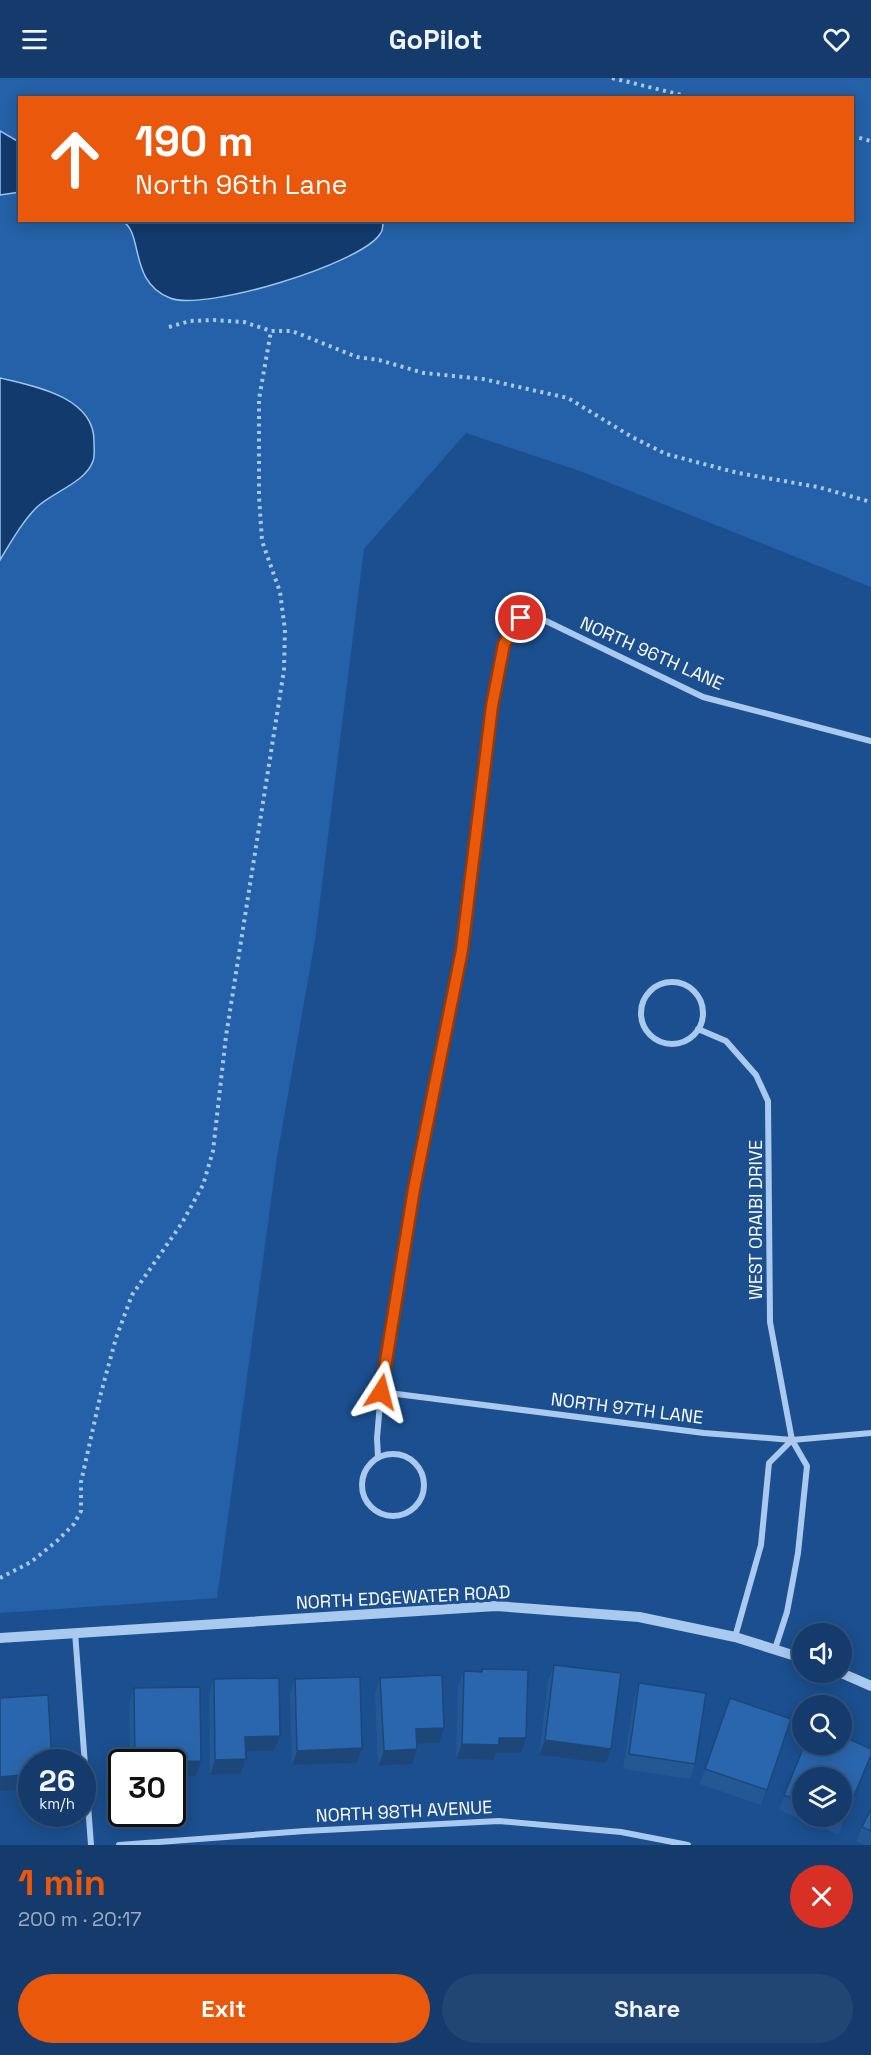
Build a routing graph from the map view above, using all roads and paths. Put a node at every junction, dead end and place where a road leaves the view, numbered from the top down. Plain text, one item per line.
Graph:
1 (612, 78) edge
2 (686, 96) edge
3 (854, 137) edge
4 (871, 141) edge
5 (169, 327) dead end
6 (271, 331) junction
7 (871, 502) edge
8 (871, 741) edge
9 (698, 1029) junction
10 (381, 1392) junction
11 (871, 1433) edge
12 (792, 1440) junction
13 (378, 1458) junction
14 (0, 1578) edge
15 (75, 1632) junction
16 (735, 1636) junction
17 (0, 1638) edge
18 (776, 1649) junction
19 (792, 1655) edge
20 (852, 1677) edge
21 (871, 1686) edge
22 (91, 1845) edge
23 (119, 1845) edge
24 (688, 1845) edge

1 - 2 path
3 - 4 path
5 - 6 path
6 - 7 path
6 - 14 path
8 - 10 street, NORTH 96TH LANE
9 - 9 street
9 - 12 street, WEST ORAIBI DRIVE
10 - 12 street, NORTH 97TH LANE
10 - 13 street
11 - 12 street, NORTH 97TH LANE
12 - 16 street
12 - 18 street, WEST ORAIBI DRIVE
13 - 13 street
15 - 16 street, NORTH EDGEWATER ROAD
15 - 17 street, NORTH EDGEWATER ROAD
15 - 22 street
16 - 18 street, NORTH EDGEWATER ROAD
18 - 19 street, NORTH EDGEWATER ROAD
20 - 21 street
23 - 24 street, NORTH 98TH AVENUE

